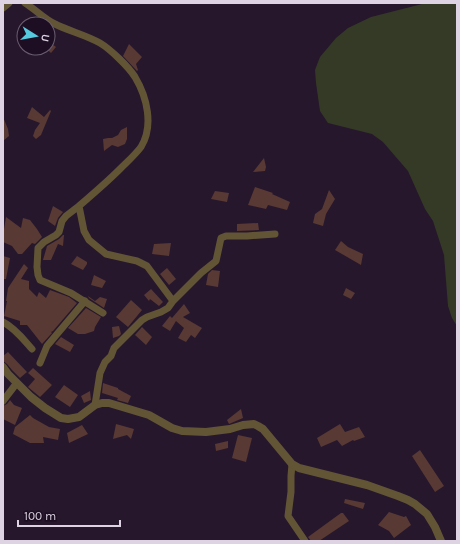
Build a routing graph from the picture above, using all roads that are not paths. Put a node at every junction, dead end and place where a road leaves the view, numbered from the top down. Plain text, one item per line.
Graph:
1 (9, 3) edge
2 (25, 3) edge
3 (3, 8) edge
4 (79, 206) junction
5 (275, 234) dead end
6 (85, 301) junction
7 (173, 301) junction
8 (103, 313) dead end
9 (3, 322) edge
10 (32, 349) dead end
11 (40, 363) dead end
12 (3, 367) edge
13 (16, 384) junction
14 (3, 401) edge
15 (95, 405) junction
16 (292, 464) junction
17 (304, 541) edge
18 (441, 541) edge

1 - 3 street
2 - 4 street
4 - 6 street
4 - 7 street
5 - 7 street
6 - 8 street
6 - 11 street
7 - 15 street
9 - 10 street
12 - 13 street
13 - 14 street
13 - 15 street
15 - 16 street
16 - 17 street
16 - 18 street

